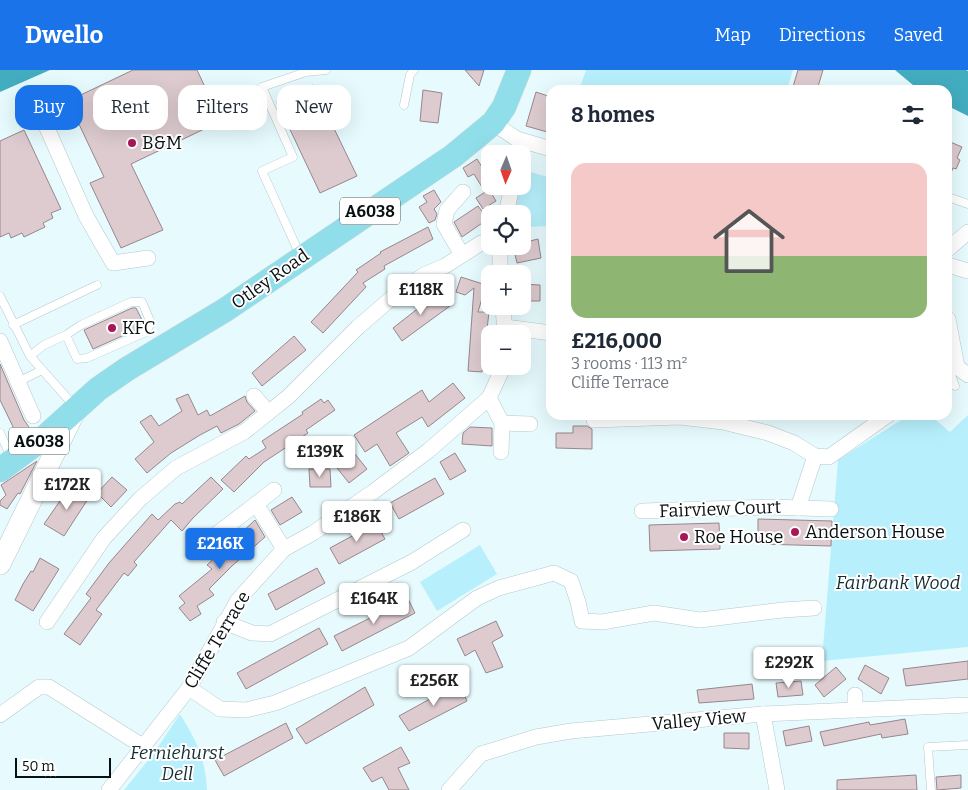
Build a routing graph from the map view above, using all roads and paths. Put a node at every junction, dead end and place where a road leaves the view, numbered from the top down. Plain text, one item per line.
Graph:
1 (326, 70) edge
2 (414, 70) edge
3 (519, 70) edge
4 (404, 105) dead end
5 (493, 123) junction
6 (48, 130) edge
7 (515, 145) edge
8 (531, 147) edge
9 (546, 149) edge
10 (463, 192) dead end
11 (952, 198) edge
12 (968, 204) edge
13 (968, 232) edge
14 (481, 243) edge
15 (952, 246) edge
16 (462, 254) junction
17 (301, 257) junction
18 (148, 258) dead end
19 (952, 266) edge
20 (968, 271) edge
21 (97, 284) dead end
22 (0, 296) edge
23 (2, 305) edge
24 (13, 325) junction
25 (531, 332) edge
26 (546, 333) edge
27 (66, 335) junction
28 (0, 341) edge
29 (952, 351) edge
30 (30, 356) junction
31 (42, 370) junction
32 (500, 375) edge
33 (955, 375) edge
34 (18, 382) junction
35 (254, 396) dead end
36 (489, 398) junction
37 (76, 409) junction
38 (268, 412) junction
39 (33, 416) dead end
40 (706, 420) edge
41 (881, 420) edge
42 (502, 423) junction
43 (530, 424) dead end
44 (0, 434) edge
45 (501, 452) dead end
46 (815, 456) junction
47 (7, 465) edge
48 (274, 490) dead end
49 (256, 504) junction
50 (798, 508) junction
51 (831, 509) dead end
52 (642, 511) dead end
53 (463, 530) dead end
54 (201, 546) dead end
55 (284, 549) junction
56 (0, 564) edge
57 (814, 608) dead end
58 (47, 622) dead end
59 (224, 622) junction
60 (189, 688) junction
61 (855, 694) dead end
62 (968, 705) edge
63 (855, 710) junction
64 (763, 714) junction
65 (0, 715) edge
66 (968, 745) edge
67 (144, 746) junction
68 (109, 790) edge
69 (449, 790) edge
70 (777, 790) edge
71 (931, 790) edge

1 - 17 lane
2 - 4 lane
3 - 5 main road, Otley Road / A6038
5 - 7 street
5 - 17 main road, Otley Road / A6038
6 - 18 street
8 - 9 street
10 - 16 street
11 - 12 lane
13 - 15 street
14 - 16 street
16 - 38 street
17 - 37 main road, Otley Road / A6038
19 - 20 street
21 - 24 lane
22 - 23 lane
23 - 24 lane
24 - 30 lane
25 - 26 street
27 - 27 lane
27 - 30 lane
28 - 34 street
29 - 33 street
30 - 31 lane
31 - 34 lane
31 - 37 lane
32 - 36 street
34 - 39 street
35 - 38 street
36 - 42 street
36 - 55 street, Cliffe Terrace
37 - 47 main road, Otley Road / A6038
37 - 56 main road
38 - 58 street
40 - 46 street
41 - 46 street
42 - 43 street
42 - 45 street
44 - 47 lane
46 - 50 street, Fairview Court
48 - 49 street
49 - 54 street
49 - 55 street
50 - 51 street, Fairview Court
50 - 52 street, Fairview Court
53 - 59 street
55 - 59 street, Cliffe Terrace
57 - 60 street
59 - 60 street, Cliffe Terrace
60 - 67 street, Cliffe Terrace
61 - 63 street
62 - 63 street, Valley View
63 - 64 street, Valley View
64 - 69 street, Valley View
64 - 70 street
65 - 67 street
66 - 71 lane
67 - 68 street, Cliffe Terrace

